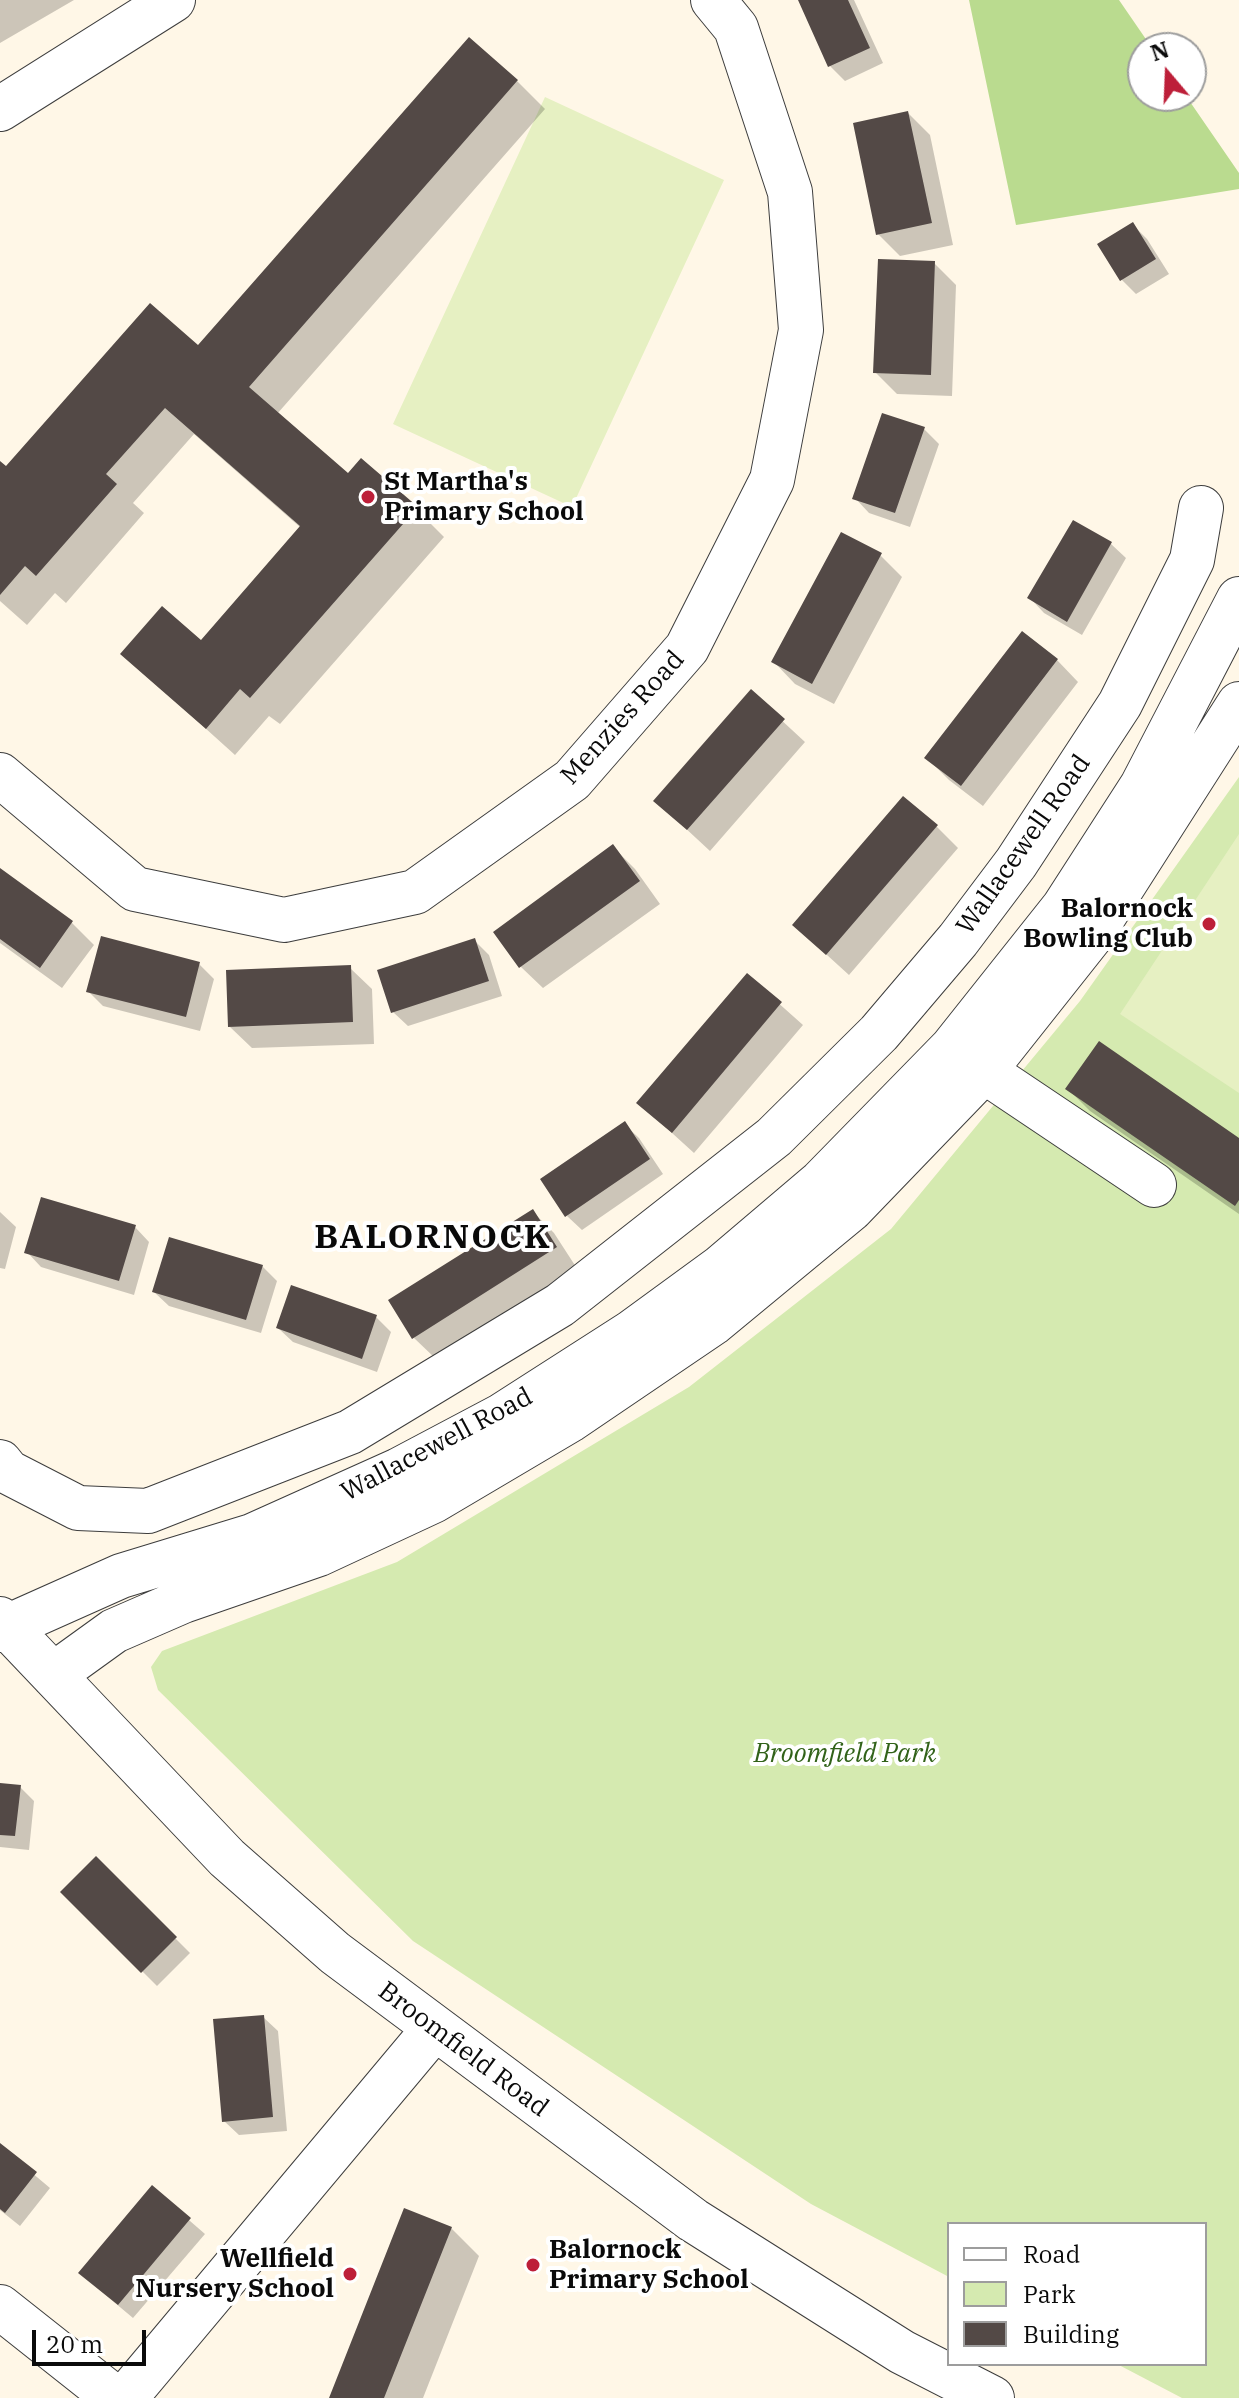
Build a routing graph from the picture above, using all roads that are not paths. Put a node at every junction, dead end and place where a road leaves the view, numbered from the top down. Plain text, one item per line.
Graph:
1 (173, 0) edge
2 (713, 0) edge
3 (0, 109) edge
4 (1201, 508) dead end
5 (1239, 599) edge
6 (1239, 704) edge
7 (0, 775) edge
8 (984, 1071) junction
9 (774, 1137) junction
10 (1154, 1185) dead end
11 (836, 1195) junction
12 (0, 1462) edge
13 (2, 1624) edge
14 (53, 1675) junction
15 (434, 2029) junction
16 (0, 2307) edge
17 (115, 2398) edge
18 (125, 2398) edge
19 (992, 2398) edge

1 - 3 street
2 - 7 street, Menzies Road
4 - 9 street, Wallacewell Road
5 - 11 street, Wallacewell Road
6 - 8 street, Wallacewell Road
8 - 10 street
8 - 11 street, Wallacewell Road
9 - 11 street
9 - 12 street, Wallacewell Road
11 - 13 street, Wallacewell Road
11 - 14 street, Wallacewell Road
13 - 14 street, Broomfield Road
14 - 15 street, Broomfield Road
15 - 18 street
15 - 19 street, Broomfield Road
16 - 17 street

